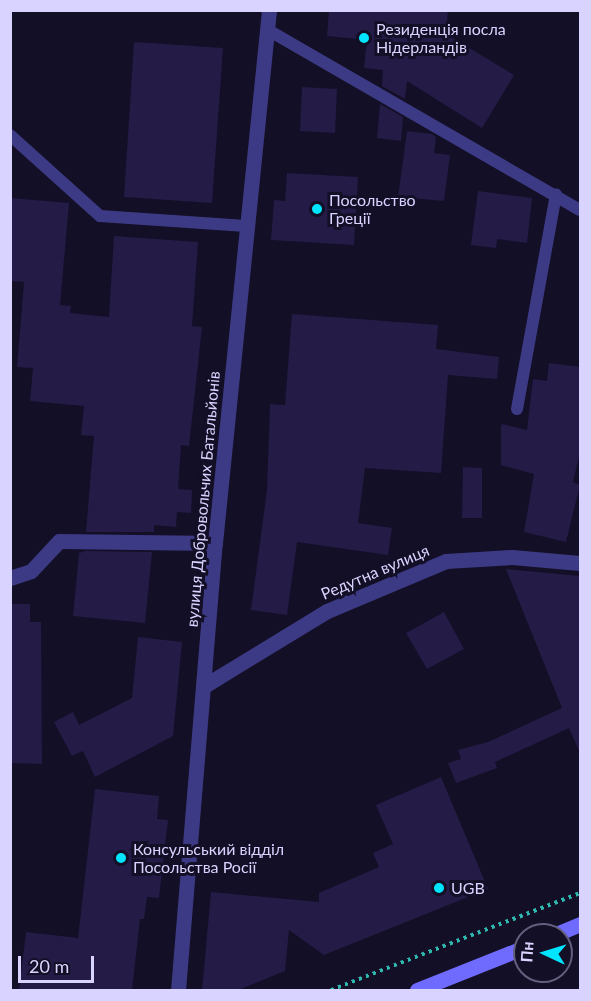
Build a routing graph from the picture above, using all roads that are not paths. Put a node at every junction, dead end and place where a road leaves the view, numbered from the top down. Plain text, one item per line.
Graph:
1 (269, 10) edge
2 (267, 30) junction
3 (10, 135) edge
4 (556, 195) junction
5 (580, 210) edge
6 (246, 226) junction
7 (517, 409) dead end
8 (215, 543) junction
9 (580, 563) edge
10 (10, 578) edge
11 (204, 686) junction
12 (513, 952) edge
13 (178, 990) edge
14 (417, 990) edge

1 - 2 street, вулиця Добровольчих Батальйонів
2 - 4 lane
2 - 6 street, вулиця Добровольчих Батальйонів
3 - 6 lane
4 - 5 lane
4 - 7 lane
6 - 8 street, вулиця Добровольчих Батальйонів
8 - 10 street
8 - 11 street, вулиця Добровольчих Батальйонів
9 - 11 street, Редутна вулиця
11 - 13 street, вулиця Добровольчих Батальйонів
12 - 14 main road

